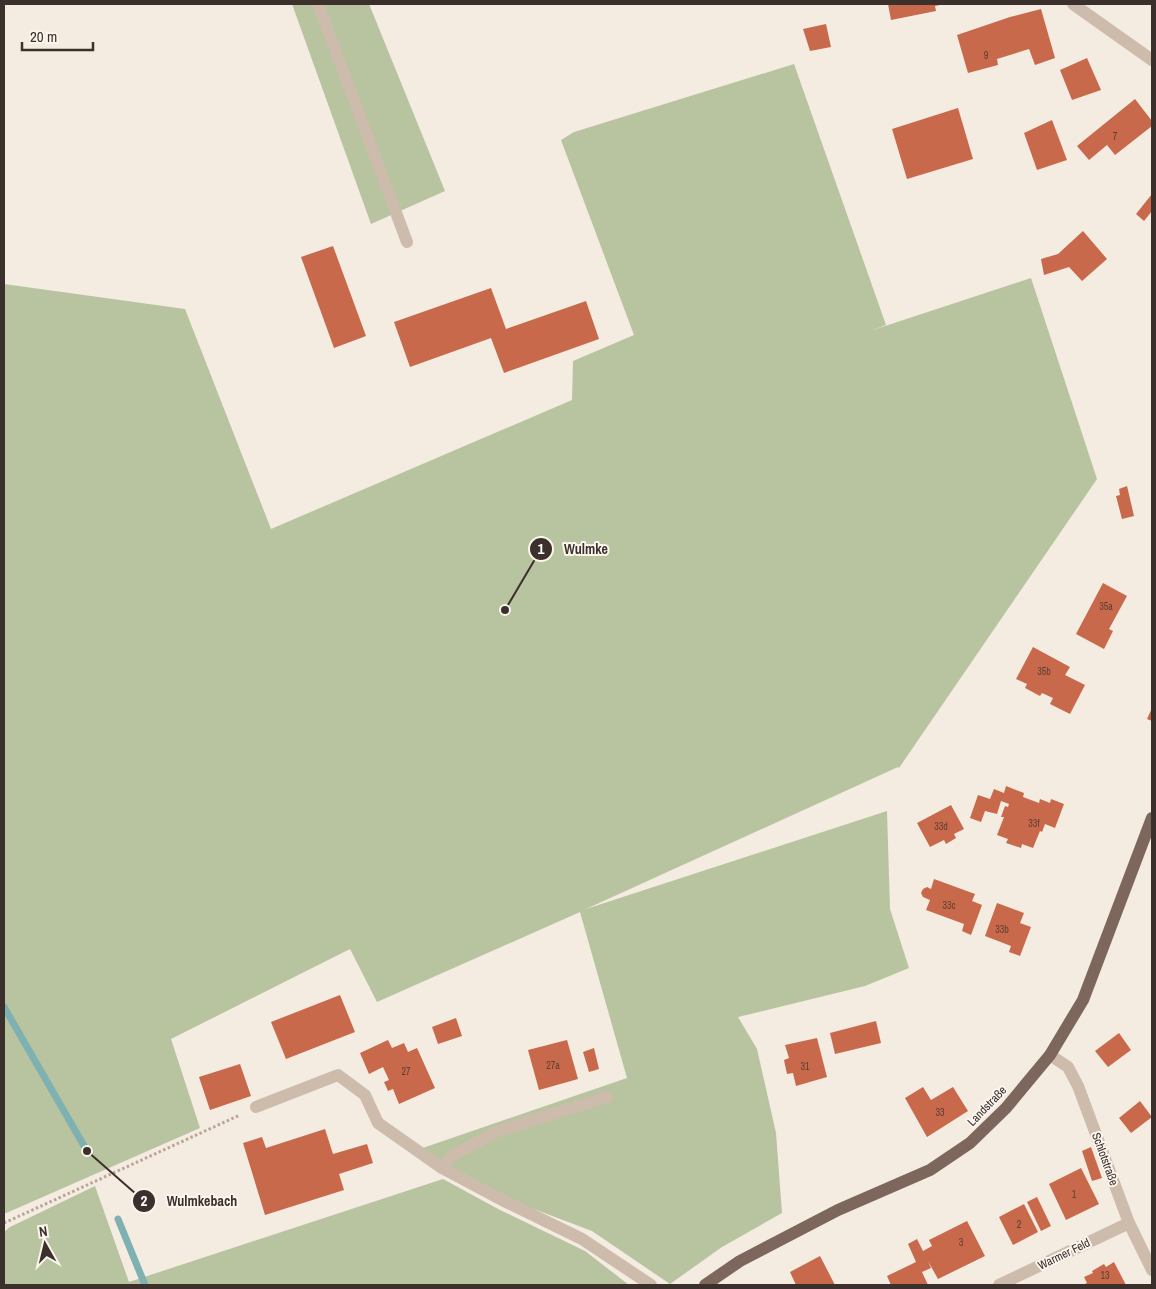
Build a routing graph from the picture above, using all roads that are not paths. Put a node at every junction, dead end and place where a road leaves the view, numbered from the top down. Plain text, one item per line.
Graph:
1 (318, 4) edge
2 (1072, 4) edge
3 (1152, 60) edge
4 (407, 242) dead end
5 (1152, 818) edge
6 (1050, 1055) junction
7 (607, 1098) dead end
8 (256, 1107) road end
9 (442, 1168) junction
10 (1128, 1223) junction
11 (1152, 1270) edge
12 (651, 1285) edge
13 (705, 1285) edge
14 (999, 1285) edge

1 - 4 street
2 - 3 street
5 - 6 main road, Landstraße
6 - 10 street, Schlotstraße
6 - 13 main road, Landstraße
7 - 9 street
8 - 9 street
9 - 12 street
10 - 11 street, Schlotstraße
10 - 14 street, Warmer Feld

